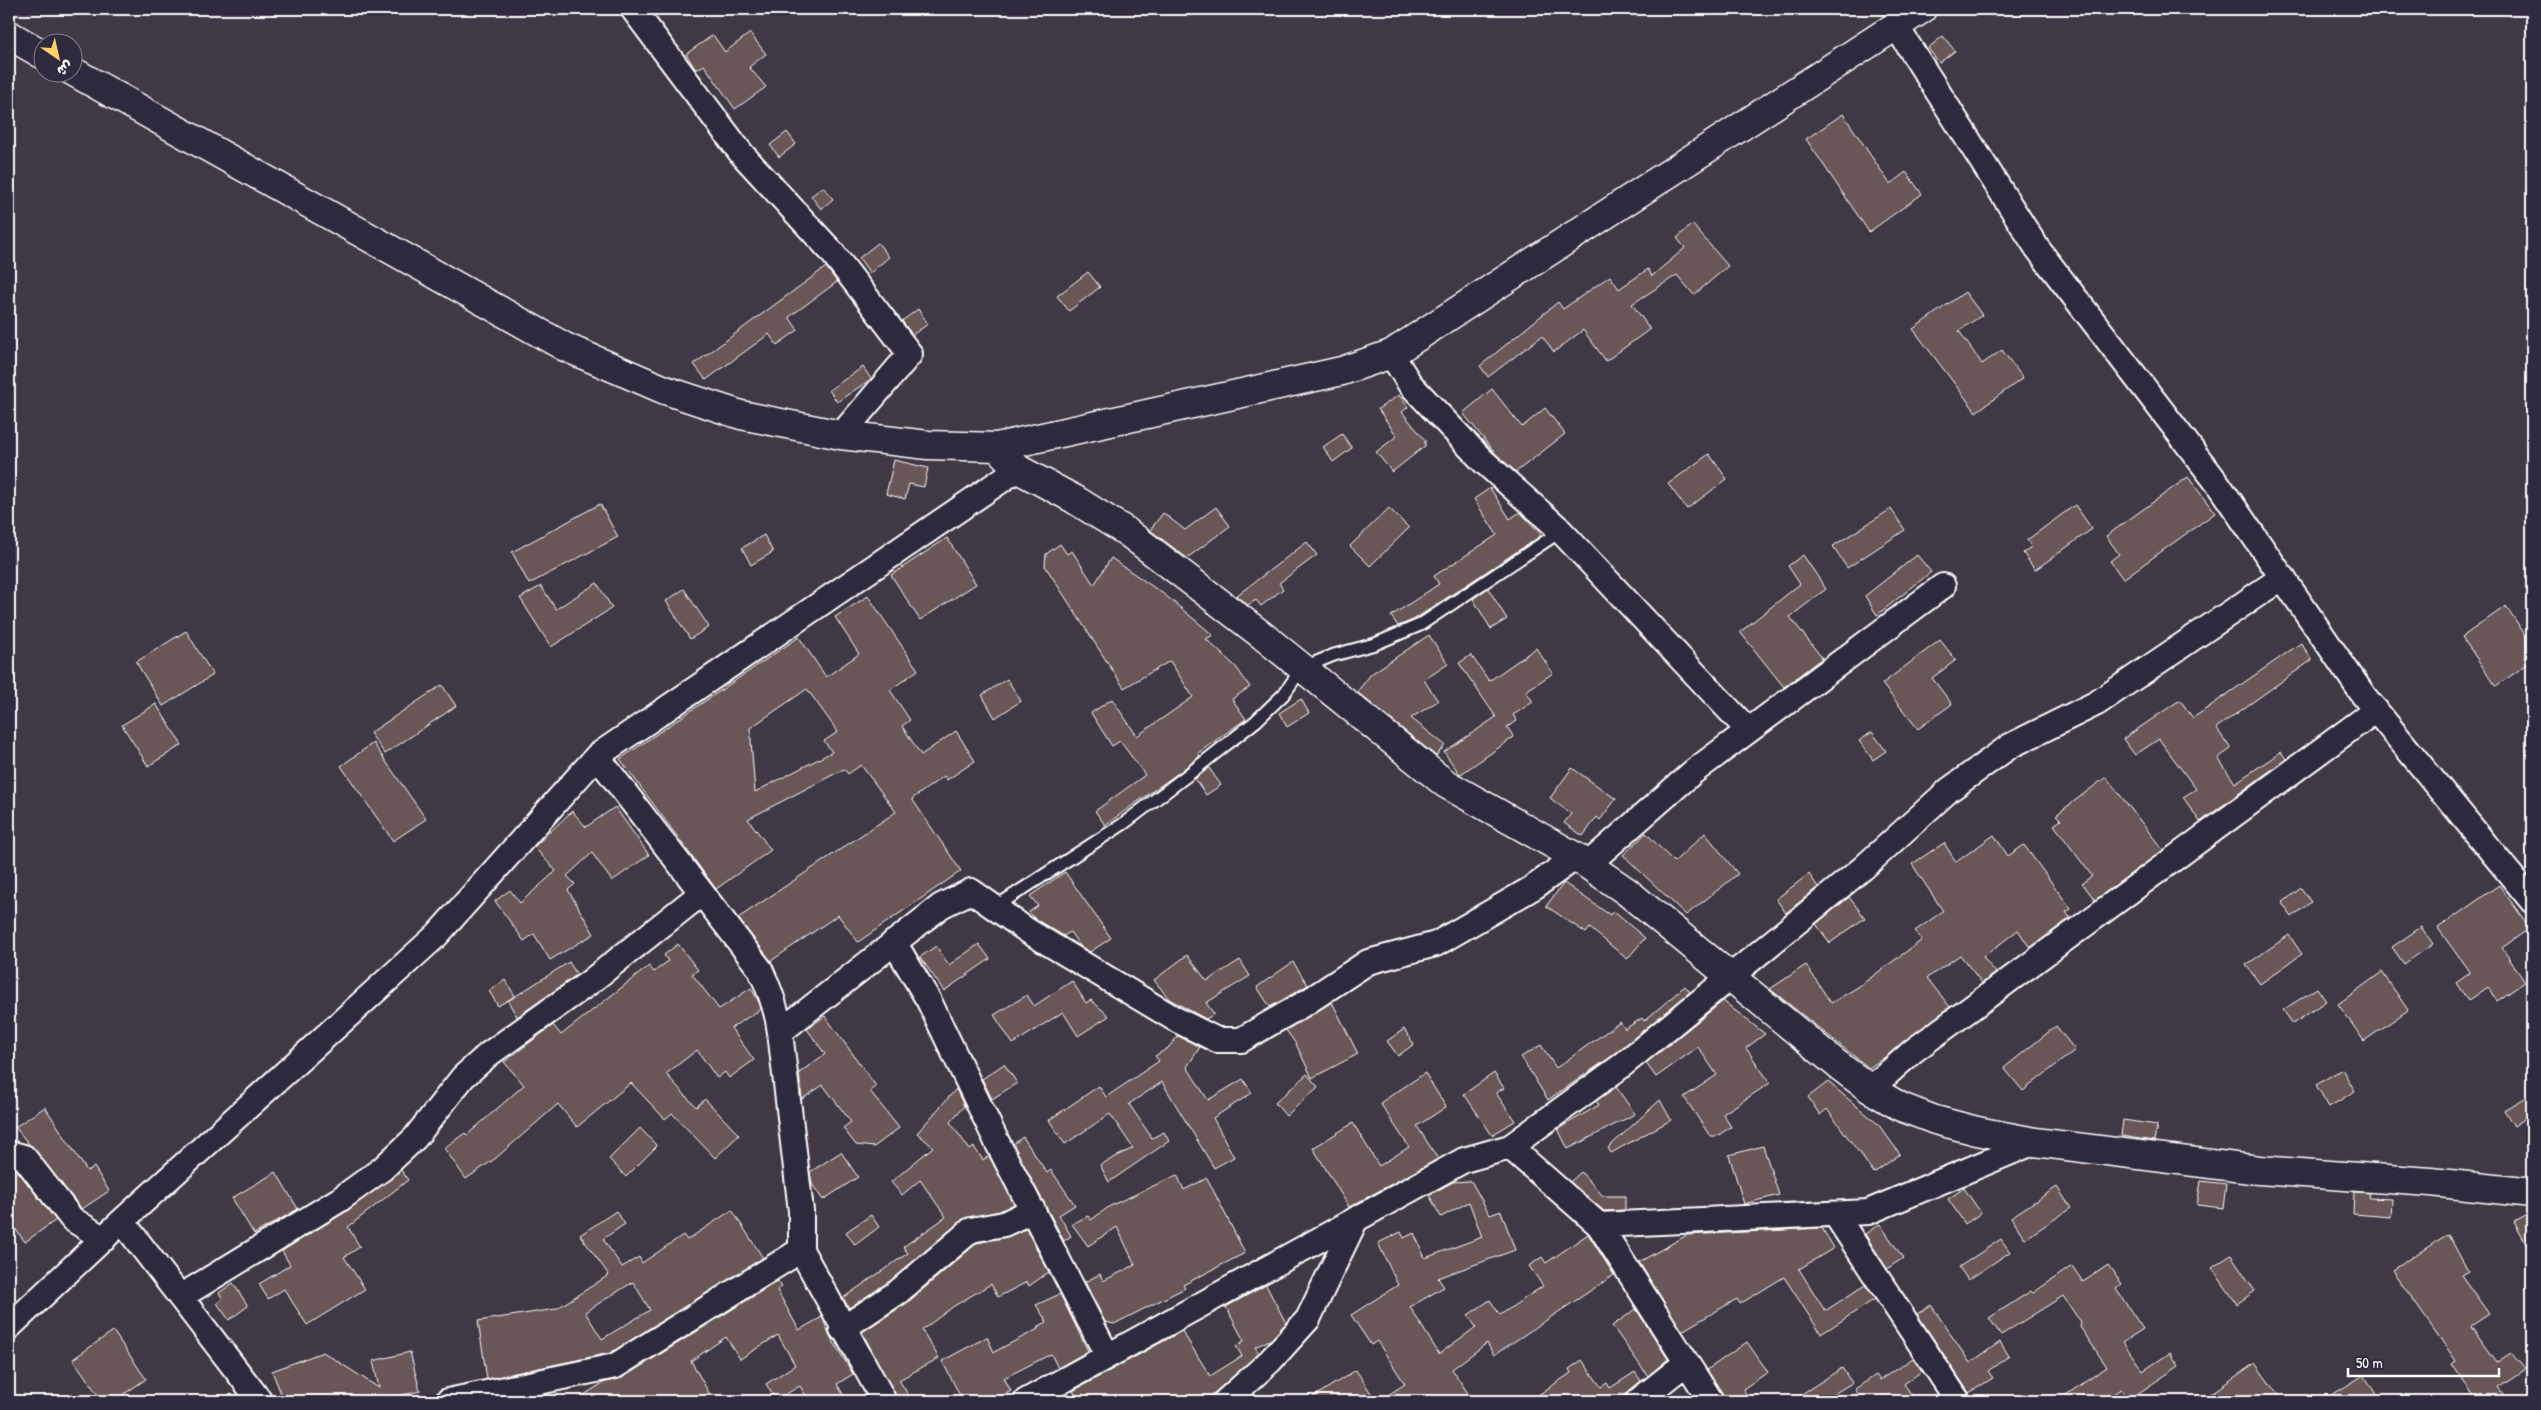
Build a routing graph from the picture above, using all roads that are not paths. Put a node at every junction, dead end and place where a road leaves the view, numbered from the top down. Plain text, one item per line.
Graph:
1 (633, 9) edge
2 (1922, 9) edge
3 (1896, 26) junction
4 (9, 35) edge
5 (32, 48) edge
6 (82, 77) edge
7 (1390, 354) junction
8 (840, 436) junction
9 (997, 447) junction
10 (1018, 468) junction
11 (1561, 532) junction
12 (2283, 577) junction
13 (1943, 586) dead end
14 (1302, 668) junction
15 (2376, 710) junction
16 (1748, 730) junction
17 (597, 756) junction
18 (1582, 861) junction
19 (702, 893) junction
20 (2532, 900) edge
21 (995, 907) junction
22 (894, 942) junction
23 (1731, 975) junction
24 (780, 1032) junction
25 (1870, 1089) junction
26 (2035, 1142) junction
27 (1510, 1147) junction
28 (9, 1153) edge
29 (2532, 1193) edge
30 (1033, 1210) junction
31 (1835, 1214) junction
32 (1356, 1219) junction
33 (122, 1221) junction
34 (1599, 1225) junction
35 (104, 1239) junction
36 (801, 1250) junction
37 (180, 1297) junction
38 (9, 1328) edge
39 (842, 1329) junction
40 (1107, 1355) junction
41 (1686, 1363) junction
42 (260, 1401) edge
43 (448, 1401) edge
44 (884, 1401) edge
45 (1026, 1401) edge
46 (1226, 1401) edge
47 (1638, 1401) edge
48 (1711, 1401) edge
49 (1958, 1401) edge

1 - 8 street
2 - 3 street
3 - 7 street
3 - 12 street
4 - 5 street
6 - 8 street
7 - 9 street
7 - 11 street
8 - 9 street
9 - 10 street
10 - 14 street
10 - 17 street
11 - 14 lane
11 - 16 street
12 - 15 street
12 - 23 street
13 - 16 street
14 - 18 street
14 - 21 lane
15 - 20 street
15 - 25 street
16 - 18 street
17 - 19 street
17 - 33 street
18 - 21 street
18 - 23 street
19 - 24 street
19 - 37 street
21 - 22 street
22 - 24 street
22 - 30 street
23 - 25 street
23 - 27 street
24 - 36 street
25 - 26 street
26 - 29 street
26 - 31 street
27 - 32 street
27 - 34 street
28 - 35 street
30 - 39 street
30 - 40 street
31 - 34 street
31 - 49 street
32 - 40 street
32 - 46 street
33 - 35 street
33 - 37 street
34 - 41 street
35 - 38 street
36 - 39 street
36 - 43 street
37 - 42 street
39 - 44 street
40 - 45 street
41 - 47 street
41 - 48 street

